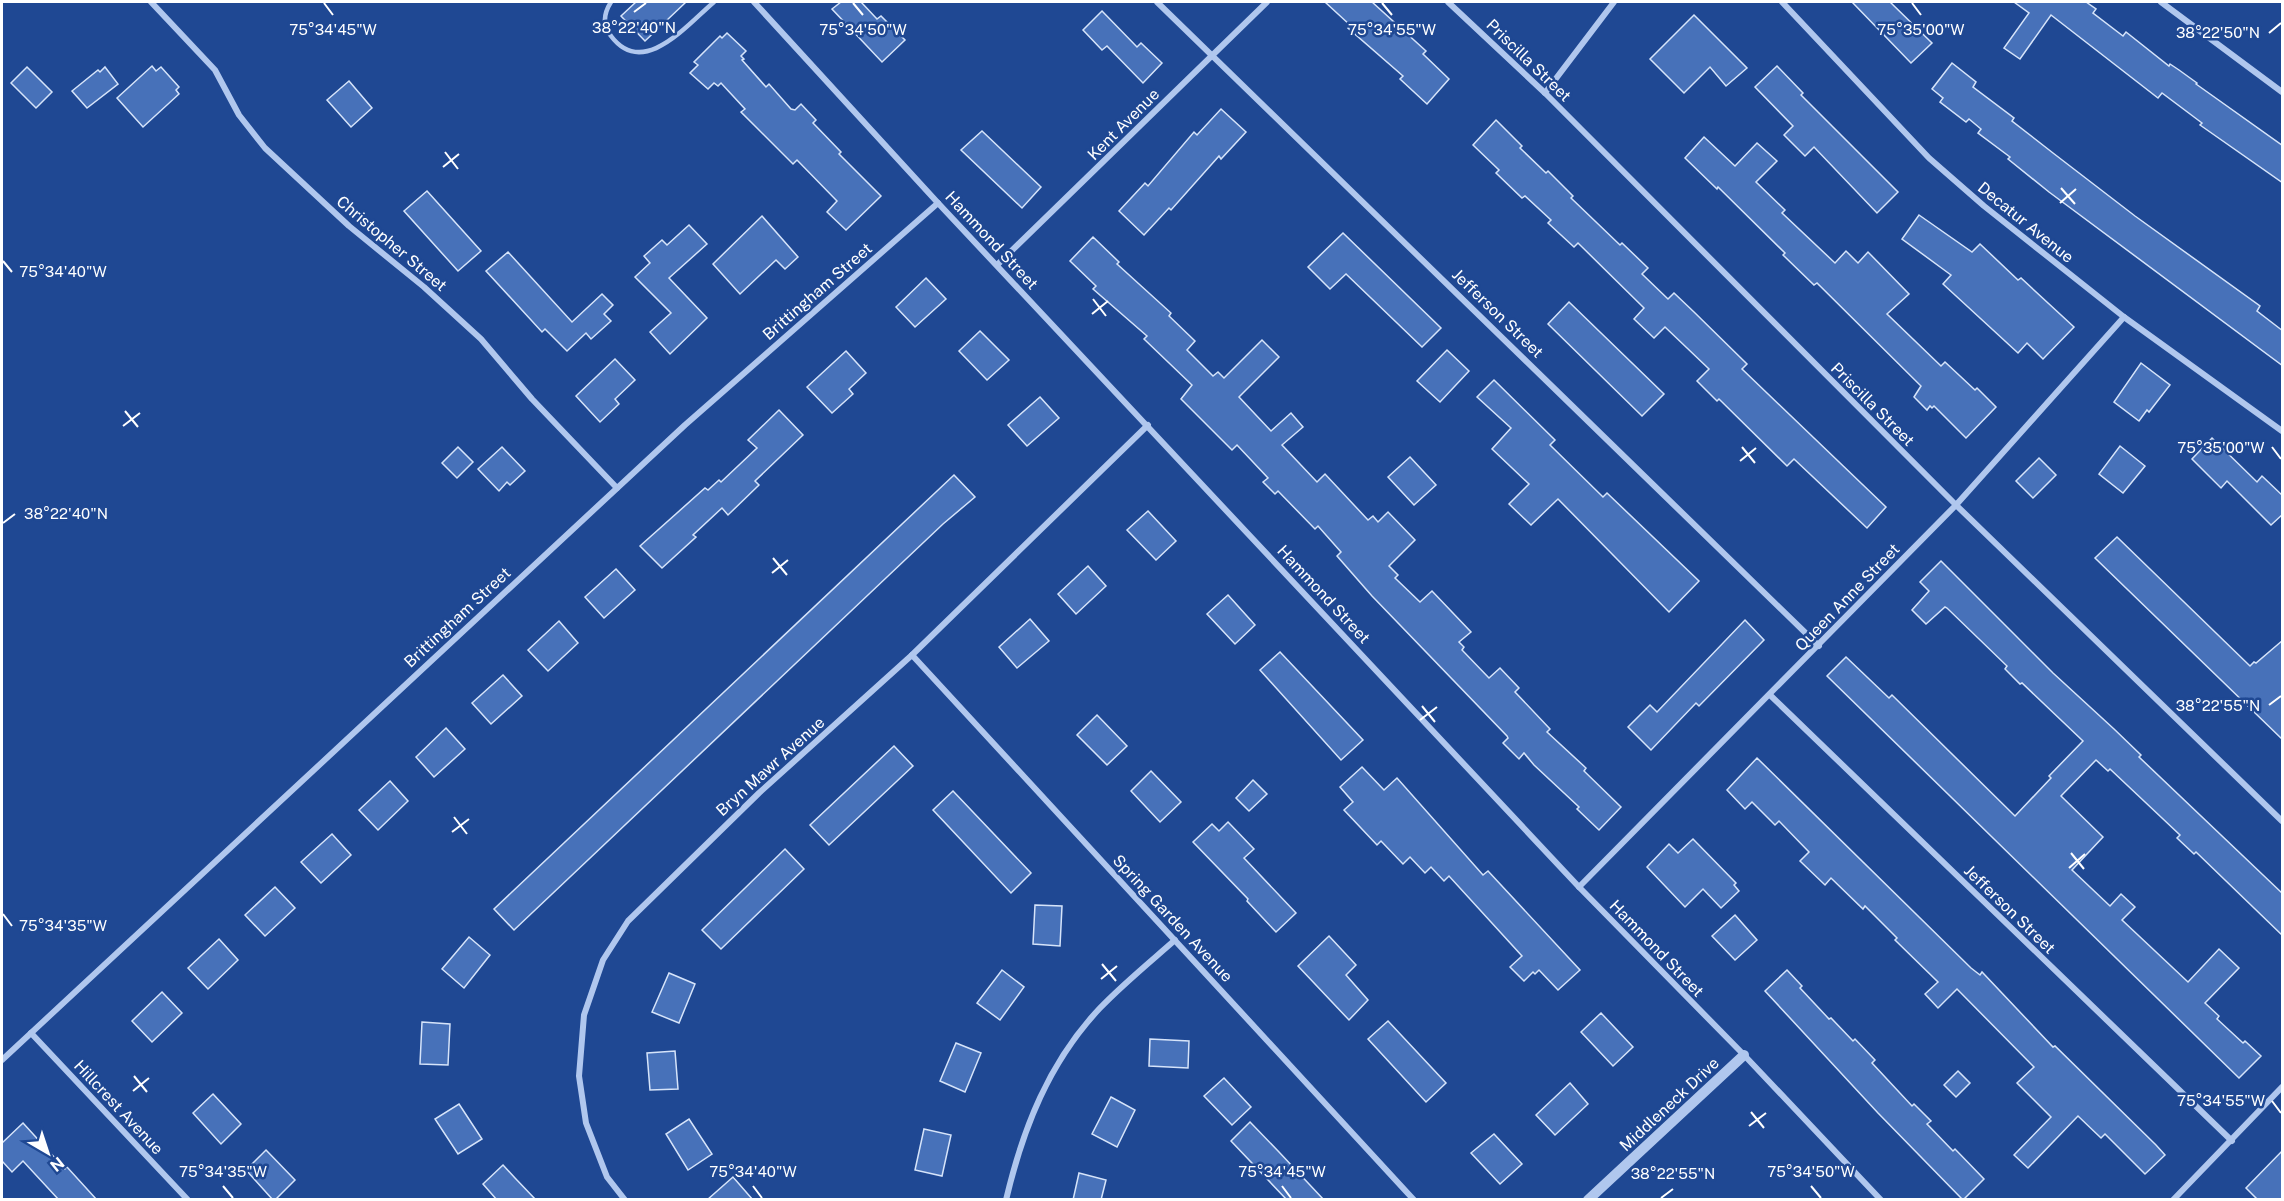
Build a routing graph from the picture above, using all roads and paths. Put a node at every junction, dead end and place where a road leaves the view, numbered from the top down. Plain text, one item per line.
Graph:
1 (151, 2) edge
2 (611, 2) edge
3 (714, 2) edge
4 (754, 2) edge
5 (1156, 2) edge
6 (1267, 2) edge
7 (1448, 2) edge
8 (1614, 2) edge
9 (1782, 2) edge
10 (2161, 2) edge
11 (1210, 55) junction
12 (2283, 92) edge
13 (1545, 93) junction
14 (938, 203) junction
15 (997, 265) junction
16 (2124, 317) junction
17 (1148, 425) junction
18 (2283, 431) edge
19 (617, 488) junction
20 (1956, 505) junction
21 (1819, 646) junction
22 (912, 655) junction
23 (1770, 695) junction
24 (2283, 821) edge
25 (1579, 887) junction
26 (1175, 940) junction
27 (31, 1033) junction
28 (1744, 1055) junction
29 (2, 1060) edge
30 (2282, 1091) edge
31 (2232, 1141) junction
32 (188, 1200) edge
33 (625, 1200) edge
34 (1006, 1200) edge
35 (1414, 1200) edge
36 (1588, 1200) edge
37 (1881, 1200) edge
38 (2173, 1200) edge

1 - 19 street, Christopher Street
2 - 3 lane
4 - 14 street, Hammond Street
5 - 11 street, Jefferson Street
6 - 11 street, Kent Avenue
7 - 13 street, Priscilla Street
8 - 13 street
9 - 16 street, Decatur Avenue
10 - 12 street
11 - 15 street, Kent Avenue
11 - 21 street, Jefferson Street
13 - 20 street, Priscilla Street
14 - 15 street, Hammond Street
14 - 19 street, Brittingham Street
15 - 17 street, Hammond Street
16 - 18 street, Decatur Avenue
16 - 20 street, Queen Anne Street
17 - 22 street, Bryn Mawr Avenue
17 - 25 street, Hammond Street
19 - 27 street, Brittingham Street
20 - 21 street, Queen Anne Street
20 - 24 street, Priscilla Street
21 - 23 street, Queen Anne Street
22 - 26 street, Spring Garden Avenue
22 - 33 street, Bryn Mawr Avenue
23 - 25 street, Queen Anne Street
23 - 31 street, Jefferson Street
25 - 28 street, Hammond Street
26 - 34 street
26 - 35 street, Spring Garden Avenue
27 - 29 street, Brittingham Street
27 - 32 street, Hillcrest Avenue
28 - 36 street, Middleneck Drive
28 - 37 street, Hammond Street
30 - 31 street
31 - 38 street

